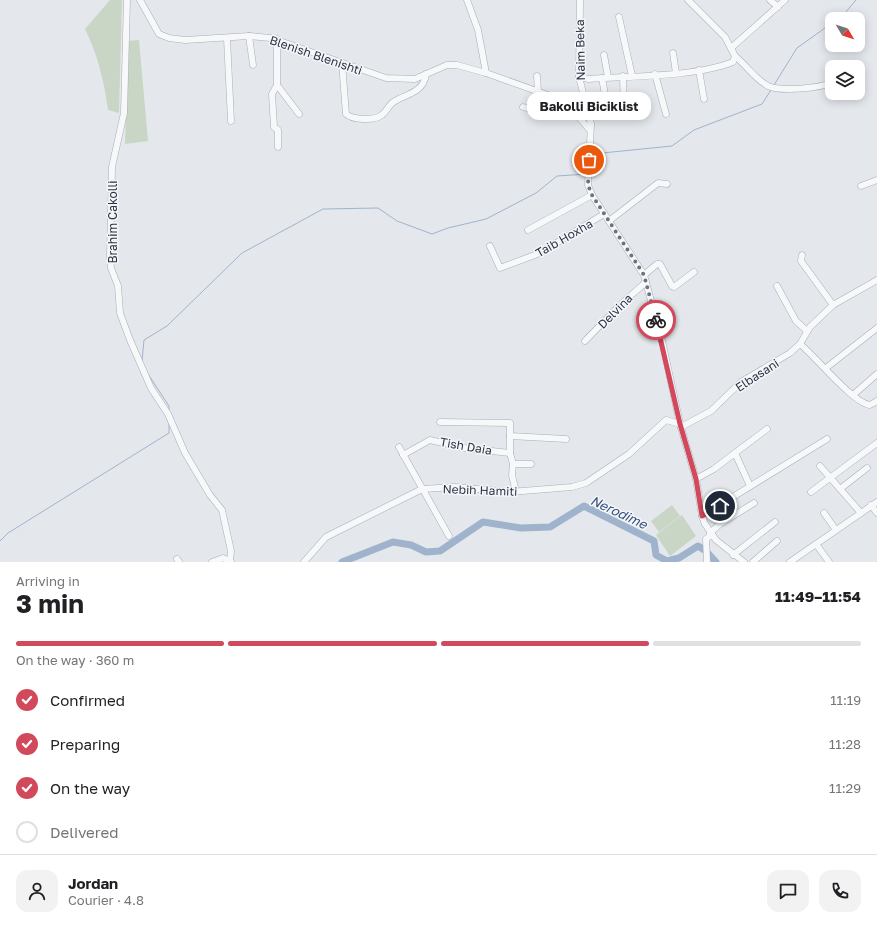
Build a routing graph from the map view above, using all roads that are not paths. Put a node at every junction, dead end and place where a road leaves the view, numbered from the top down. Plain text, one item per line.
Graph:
1 (127, 0) edge
2 (140, 0) edge
3 (467, 0) edge
4 (580, 0) edge
5 (688, 0) edge
6 (770, 0) edge
7 (785, 0) edge
8 (778, 7) junction
9 (619, 17) dead end
10 (249, 36) junction
11 (227, 38) junction
12 (277, 39) junction
13 (731, 48) junction
14 (673, 53) dead end
15 (604, 54) dead end
16 (735, 56) junction
17 (342, 63) junction
18 (252, 65) dead end
19 (699, 70) junction
20 (486, 73) junction
21 (676, 73) junction
22 (426, 74) junction
23 (654, 74) junction
24 (537, 76) dead end
25 (623, 76) junction
26 (632, 76) junction
27 (579, 78) junction
28 (605, 78) junction
29 (277, 85) junction
30 (825, 85) edge
31 (538, 91) junction
32 (555, 97) junction
33 (704, 99) dead end
34 (607, 106) dead end
35 (523, 107) dead end
36 (624, 110) dead end
37 (298, 114) dead end
38 (666, 114) dead end
39 (230, 121) dead end
40 (589, 129) junction
41 (278, 147) dead end
42 (877, 180) edge
43 (667, 184) dead end
44 (862, 186) dead end
45 (592, 195) junction
46 (604, 214) junction
47 (609, 221) junction
48 (528, 230) dead end
49 (490, 246) dead end
50 (802, 255) dead end
51 (694, 272) dead end
52 (644, 275) junction
53 (877, 280) edge
54 (646, 282) junction
55 (777, 286) dead end
56 (833, 305) junction
57 (877, 328) edge
58 (807, 331) junction
59 (585, 341) dead end
60 (800, 344) junction
61 (826, 368) junction
62 (877, 374) edge
63 (852, 395) junction
64 (877, 401) edge
65 (440, 422) dead end
66 (680, 426) junction
67 (767, 429) dead end
68 (510, 436) junction
69 (827, 439) dead end
70 (566, 440) dead end
71 (877, 442) edge
72 (399, 447) dead end
73 (510, 453) junction
74 (735, 454) junction
75 (403, 455) junction
76 (513, 464) junction
77 (531, 464) dead end
78 (820, 466) dead end
79 (867, 468) dead end
80 (830, 477) junction
81 (696, 479) junction
82 (750, 486) junction
83 (422, 489) junction
84 (840, 489) junction
85 (516, 492) junction
86 (811, 492) dead end
87 (754, 503) dead end
88 (874, 504) edge
89 (824, 513) dead end
90 (860, 513) junction
91 (877, 513) edge
92 (702, 516) junction
93 (775, 522) dead end
94 (836, 530) junction
95 (710, 533) junction
96 (449, 536) dead end
97 (777, 541) dead end
98 (816, 544) junction
99 (733, 555) junction
100 (231, 561) edge
101 (212, 562) edge
102 (304, 562) edge
103 (706, 562) edge
104 (744, 562) edge
105 (752, 562) edge
106 (790, 562) edge
107 (829, 562) edge

1 - 100 street, Brahim Cakolli
2 - 11 street, Blenish Blenishti
3 - 20 street
4 - 27 street, Naim Beka
5 - 13 street
6 - 8 street
7 - 8 street
8 - 13 street
9 - 26 street
10 - 11 street, Blenish Blenishti
10 - 12 street, Blenish Blenishti
10 - 18 street
11 - 39 street
12 - 17 street, Blenish Blenishti
12 - 29 street
13 - 16 street
14 - 21 street
15 - 28 street
16 - 19 street
16 - 30 street
17 - 22 street, Blenish Blenishti
17 - 22 street
19 - 21 street
19 - 33 street
20 - 22 street, Blenish Blenishti
20 - 31 street, Blenish Blenishti
21 - 23 street
23 - 26 street
23 - 38 street
24 - 31 street
25 - 26 street
25 - 28 street
25 - 36 street
27 - 28 street
27 - 40 street, Naim Beka
28 - 34 street
29 - 37 street
29 - 41 street
31 - 32 street, Blenish Blenishti
32 - 35 street
32 - 40 street, Blenish Blenishti
40 - 45 street, Naim Beka
42 - 44 street
43 - 47 street
45 - 46 street, Naim Beka
45 - 48 street
46 - 47 street, Naim Beka
46 - 49 street, Taib Hoxha
47 - 52 street, Naim Beka
50 - 56 street
51 - 52 street
52 - 54 street, Naim Beka
53 - 56 street, Elbasani
54 - 59 street, Delvina
54 - 66 street, Naim Beka
55 - 58 street
56 - 58 street, Elbasani
57 - 61 street
58 - 60 street, Elbasani
60 - 61 street
60 - 66 street, Elbasani
61 - 63 street
62 - 63 street
63 - 64 street
65 - 68 street
66 - 81 street, Naim Beka
66 - 85 street, Nebih Hamiti
67 - 74 street
68 - 70 street
68 - 73 street
69 - 82 street
71 - 80 street
72 - 75 street
73 - 75 street, Tish Daia
73 - 76 street
74 - 81 street
74 - 82 street
75 - 83 street
76 - 77 street
76 - 85 street
78 - 80 street
79 - 84 street
80 - 84 street
80 - 86 street
81 - 92 street, Naim Beka
82 - 92 street
83 - 85 street, Nebih Hamiti
83 - 96 street
83 - 102 street, Nebih Hamiti
84 - 90 street
87 - 95 street
88 - 90 street
88 - 91 street
89 - 94 street
90 - 94 street
92 - 95 street, Naim Beka
93 - 99 street
94 - 98 street
95 - 99 street, Naim Beka
95 - 103 street
97 - 105 street
98 - 106 street
98 - 107 street
99 - 104 street, Naim Beka
100 - 101 street

